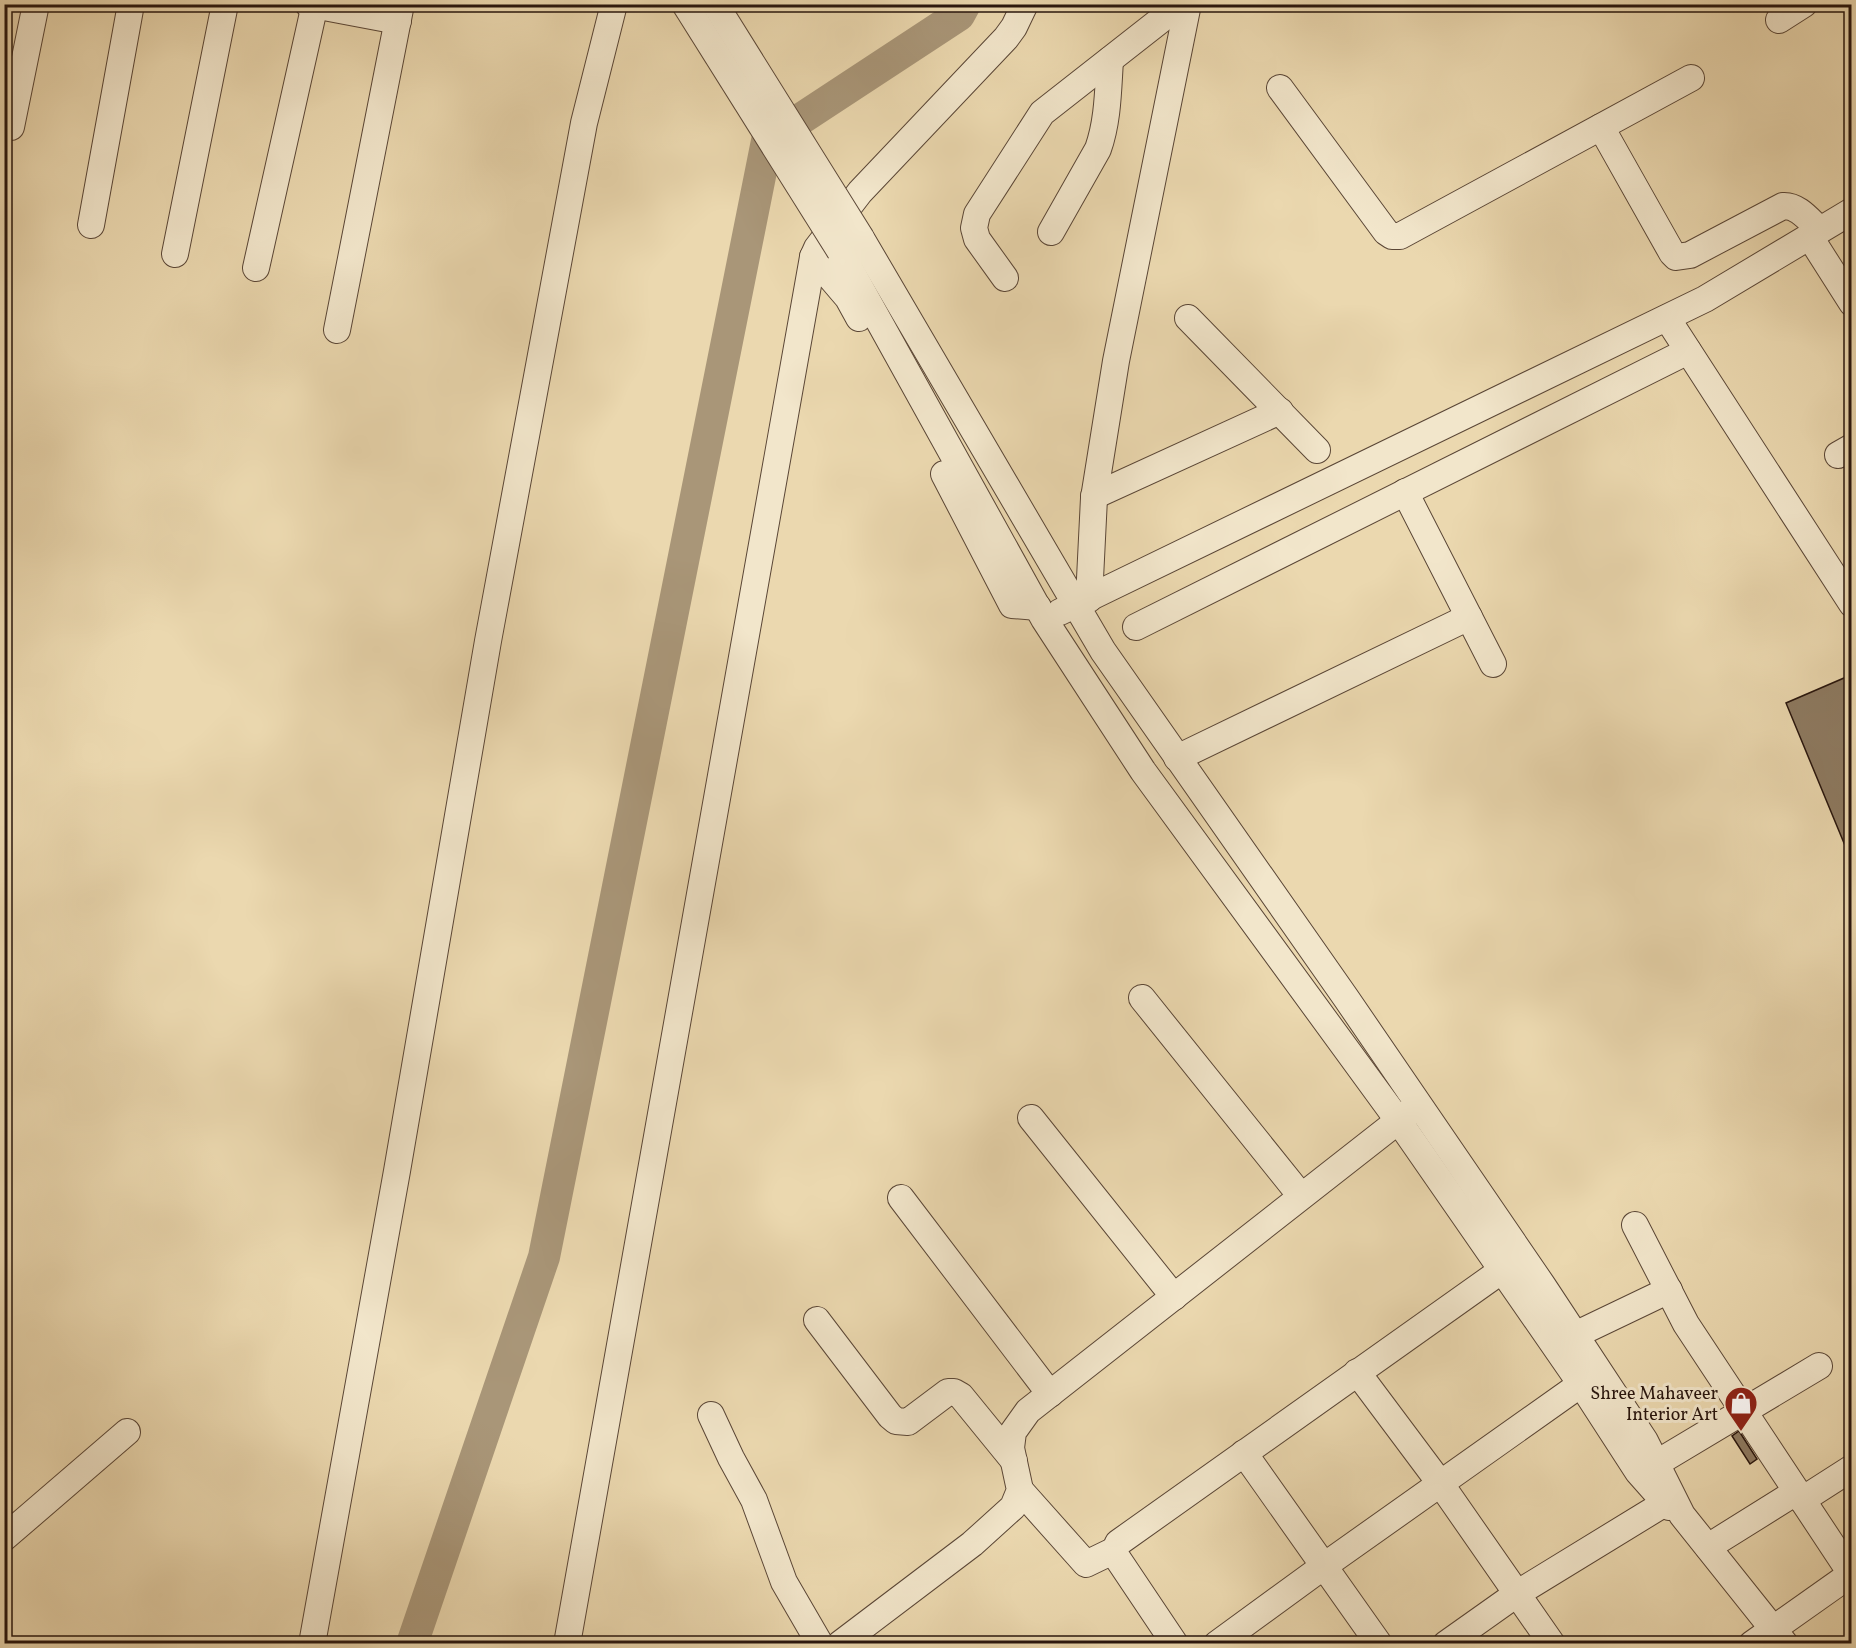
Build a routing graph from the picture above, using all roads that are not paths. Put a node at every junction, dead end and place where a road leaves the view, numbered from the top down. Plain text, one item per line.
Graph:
1 (36, 4) edge
2 (131, 4) edge
3 (225, 4) edge
4 (615, 4) edge
5 (685, 4) edge
6 (715, 4) edge
7 (1025, 4) edge
8 (1804, 4) edge
9 (313, 5) edge
10 (1173, 8) edge
11 (400, 13) edge
12 (1779, 20) dead end
13 (1110, 60) junction
14 (1691, 78) dead end
15 (1280, 88) dead end
16 (11, 127) dead end
17 (1601, 127) junction
18 (1851, 211) edge
19 (91, 225) dead end
20 (1051, 232) dead end
21 (1815, 233) junction
22 (851, 245) junction
23 (175, 254) dead end
24 (813, 256) junction
25 (256, 268) dead end
26 (1005, 278) dead end
27 (1851, 303) edge
28 (1188, 318) dead end
29 (1667, 318) junction
30 (337, 330) dead end
31 (1688, 351) junction
32 (1280, 411) junction
33 (1317, 450) dead end
34 (1405, 492) junction
35 (1094, 496) junction
36 (1082, 602) junction
37 (1851, 604) edge
38 (1041, 613) junction
39 (1469, 617) junction
40 (1136, 627) dead end
41 (1493, 664) dead end
42 (1178, 758) junction
43 (1142, 998) dead end
44 (1419, 1105) junction
45 (1031, 1118) dead end
46 (1398, 1120) junction
47 (1301, 1196) junction
48 (901, 1198) dead end
49 (1635, 1224) dead end
50 (1512, 1263) junction
51 (1669, 1290) junction
52 (1174, 1297) junction
53 (817, 1320) dead end
54 (1575, 1335) junction
55 (1819, 1366) dead end
56 (1357, 1372) junction
57 (1581, 1384) junction
58 (1050, 1394) junction
59 (1744, 1412) junction
60 (711, 1415) dead end
61 (127, 1432) dead end
62 (1244, 1453) junction
63 (1014, 1461) junction
64 (1647, 1468) junction
65 (1851, 1468) edge
66 (1440, 1483) junction
67 (1020, 1490) junction
68 (1799, 1496) junction
69 (1673, 1509) junction
70 (4, 1538) edge
71 (1708, 1547) junction
72 (1115, 1550) junction
73 (1324, 1566) junction
74 (1851, 1574) edge
75 (1518, 1593) junction
76 (1779, 1636) edge
77 (312, 1644) edge
78 (567, 1644) edge
79 (820, 1644) edge
80 (840, 1644) edge
81 (1175, 1644) edge
82 (1217, 1644) edge
83 (1379, 1644) edge
84 (1446, 1644) edge
85 (1552, 1644) edge
86 (1752, 1644) edge

1 - 16 street
2 - 19 street
3 - 23 street
4 - 77 street
5 - 22 street, bridge
6 - 22 street, bridge
7 - 24 street
8 - 12 street
9 - 11 street
9 - 25 street
10 - 13 street
10 - 35 street
11 - 30 street
13 - 20 street
13 - 26 street
14 - 17 street
15 - 17 street
17 - 21 street
18 - 21 street
21 - 27 street
21 - 29 street
22 - 36 street
22 - 38 street
24 - 38 street
24 - 78 street
28 - 32 street
29 - 31 street
29 - 36 street
31 - 34 street
31 - 37 street
32 - 33 street
32 - 35 street
34 - 39 street
34 - 40 street
35 - 36 street
36 - 38 street
36 - 42 street
38 - 46 street
39 - 41 street
39 - 42 street
42 - 44 street
43 - 47 street
44 - 46 street
44 - 50 street
45 - 52 street
46 - 47 street
46 - 50 street
47 - 52 street
48 - 58 street
49 - 51 street
50 - 54 street
50 - 56 street
50 - 57 street
51 - 54 street
51 - 59 street
52 - 58 street
53 - 63 street
54 - 64 street
55 - 59 street
56 - 62 street
56 - 66 street
57 - 64 street
57 - 66 street
58 - 63 street
59 - 64 street
59 - 68 street
60 - 79 street
61 - 70 street
62 - 72 street
62 - 73 street
63 - 67 street
64 - 69 street
65 - 68 street
66 - 73 street
66 - 75 street
67 - 72 street
67 - 80 street
68 - 71 street
68 - 74 street
69 - 71 street
69 - 75 street
71 - 76 street
72 - 81 street
73 - 82 street
73 - 83 street
74 - 76 street
75 - 84 street
75 - 85 street
76 - 86 street

